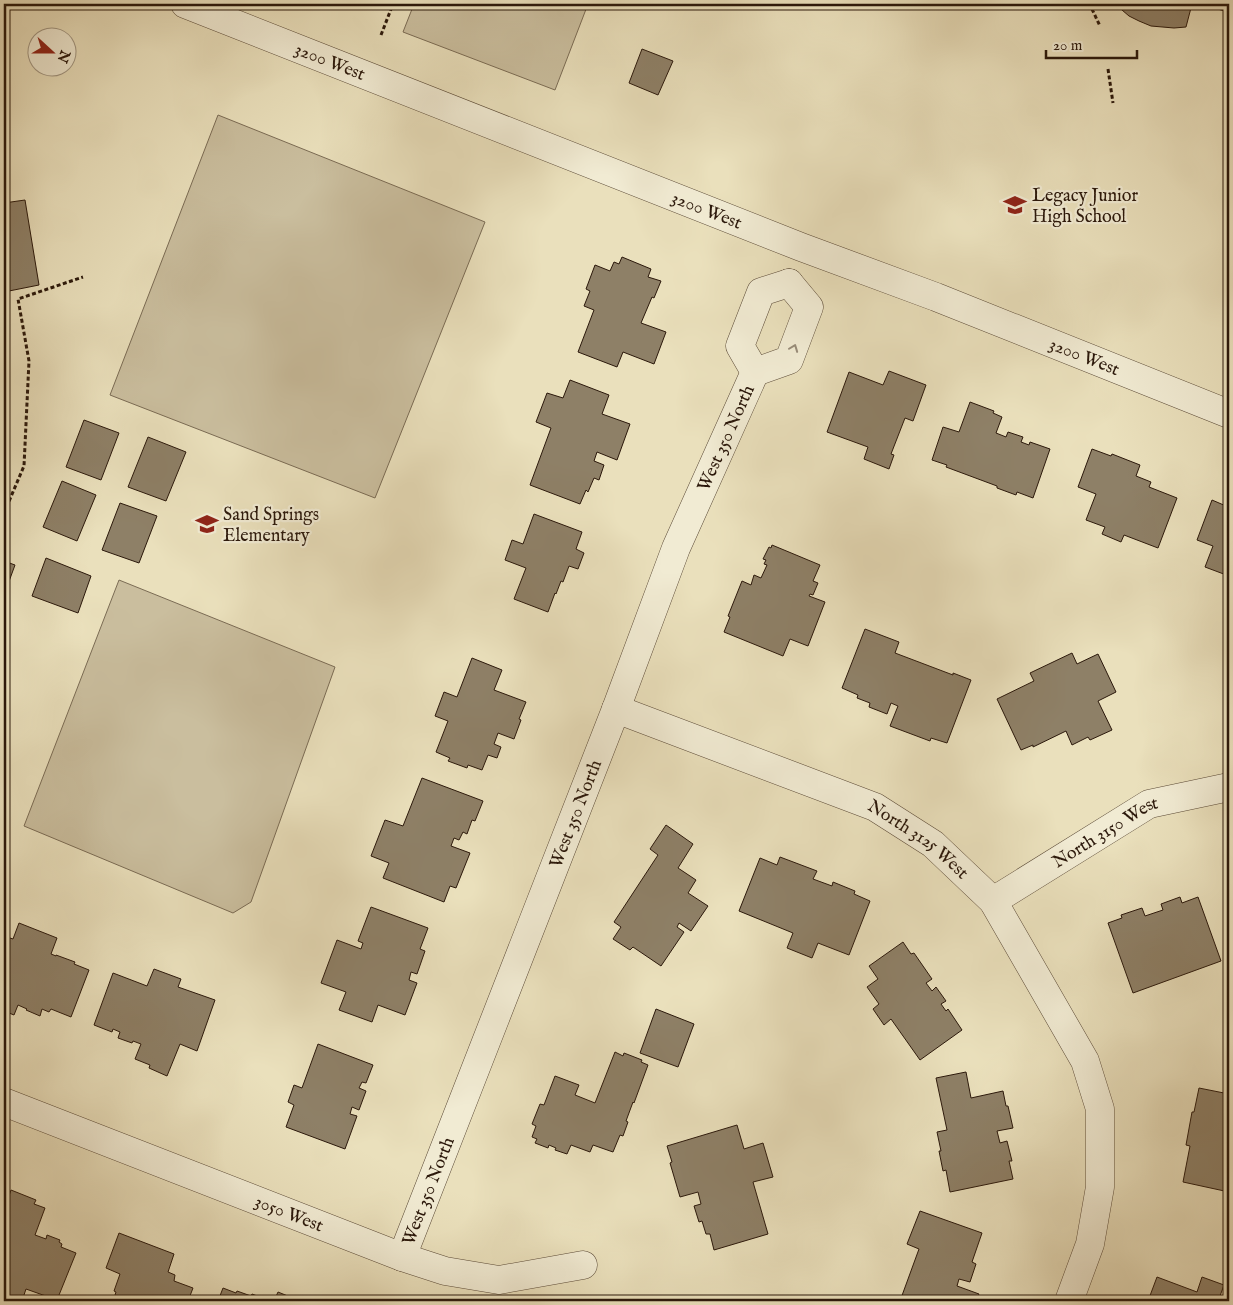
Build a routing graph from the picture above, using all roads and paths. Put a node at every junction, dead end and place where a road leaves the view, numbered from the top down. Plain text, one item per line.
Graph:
1 (186, 4) edge
2 (393, 4) edge
3 (1088, 4) edge
4 (1100, 26) dead end
5 (380, 35) dead end
6 (1108, 69) dead end
7 (1113, 103) dead end
8 (801, 246) junction
9 (83, 277) dead end
10 (789, 283) junction
11 (755, 372) junction
12 (1229, 414) edge
13 (4, 513) edge
14 (616, 709) junction
15 (1229, 787) edge
16 (993, 902) junction
17 (4, 1102) edge
18 (402, 1257) junction
19 (583, 1265) dead end
20 (1069, 1301) edge

1 - 8 street, 3200 West
2 - 5 path
3 - 4 path
6 - 7 path
8 - 10 street
8 - 12 street, 3200 West
9 - 13 path
10 - 11 street, West 350 North
11 -> 10 street, West 350 North
11 - 14 street, West 350 North
14 - 16 street, North 3125 West
14 - 18 street, West 350 North
15 - 16 street, North 3150 West
16 - 20 street, North 3125 West
17 - 18 street, 3050 West
18 - 19 street, 3050 West

